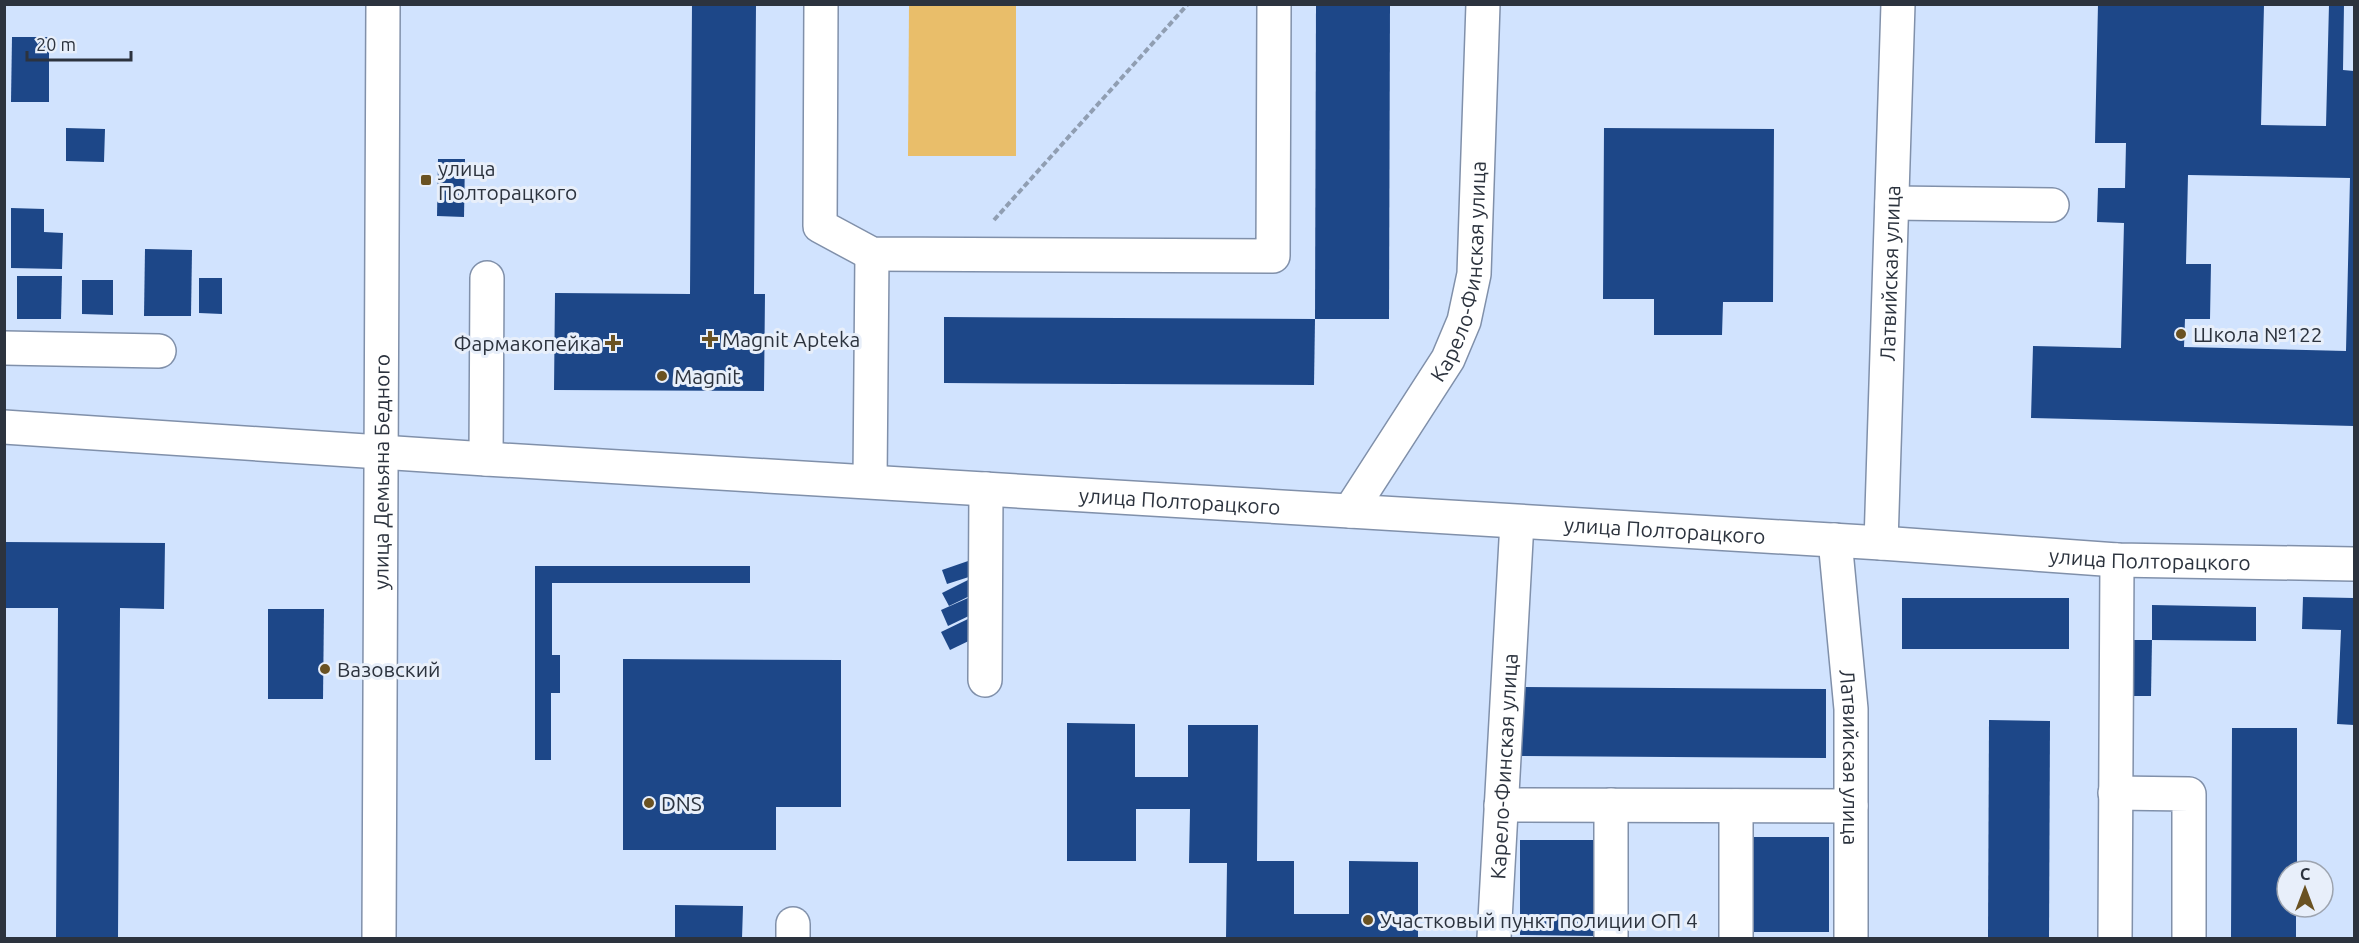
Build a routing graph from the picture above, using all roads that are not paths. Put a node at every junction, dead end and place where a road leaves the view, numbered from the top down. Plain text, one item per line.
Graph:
1 (383, 4) edge
2 (821, 4) edge
3 (1274, 4) edge
4 (1483, 4) edge
5 (1898, 4) edge
6 (1892, 202) junction
7 (2052, 205) dead end
8 (872, 254) junction
9 (487, 278) dead end
10 (4, 348) edge
11 (159, 351) dead end
12 (4, 427) edge
13 (380, 452) junction
14 (486, 459) junction
15 (870, 481) junction
16 (986, 489) junction
17 (1350, 511) junction
18 (1517, 522) junction
19 (1835, 540) junction
20 (1881, 543) junction
21 (2117, 560) junction
22 (2355, 564) edge
23 (985, 680) dead end
24 (2115, 793) junction
25 (1501, 805) junction
26 (1611, 805) junction
27 (1736, 806) junction
28 (1851, 806) junction
29 (379, 939) edge
30 (1494, 939) edge
31 (1611, 939) edge
32 (1736, 939) edge
33 (1851, 939) edge
34 (2115, 939) edge
35 (2189, 939) edge

1 - 13 street, улица Демьяна Бедного
2 - 8 street
3 - 8 street
4 - 17 street, Карело-Финская улица
5 - 6 street, Латвийская улица
6 - 7 street
6 - 20 street, Латвийская улица
8 - 15 street
9 - 14 street
10 - 11 street
12 - 13 street, улица Полторацкого
13 - 14 street, улица Полторацкого
13 - 29 street, улица Демьяна Бедного
14 - 15 street, улица Полторацкого
15 - 16 street, улица Полторацкого
16 - 17 street, улица Полторацкого
16 - 23 street
17 - 18 street, улица Полторацкого
18 - 19 street, улица Полторацкого
18 - 25 street, Карело-Финская улица
19 - 20 street, улица Полторацкого
19 - 28 street, Латвийская улица
20 - 21 street, улица Полторацкого
21 - 22 street, улица Полторацкого
21 - 24 street
24 - 34 street
24 - 35 street
25 - 26 street
25 - 30 street, Карело-Финская улица
26 - 27 street
26 - 31 street
27 - 28 street
27 - 32 street
28 - 33 street, Латвийская улица

